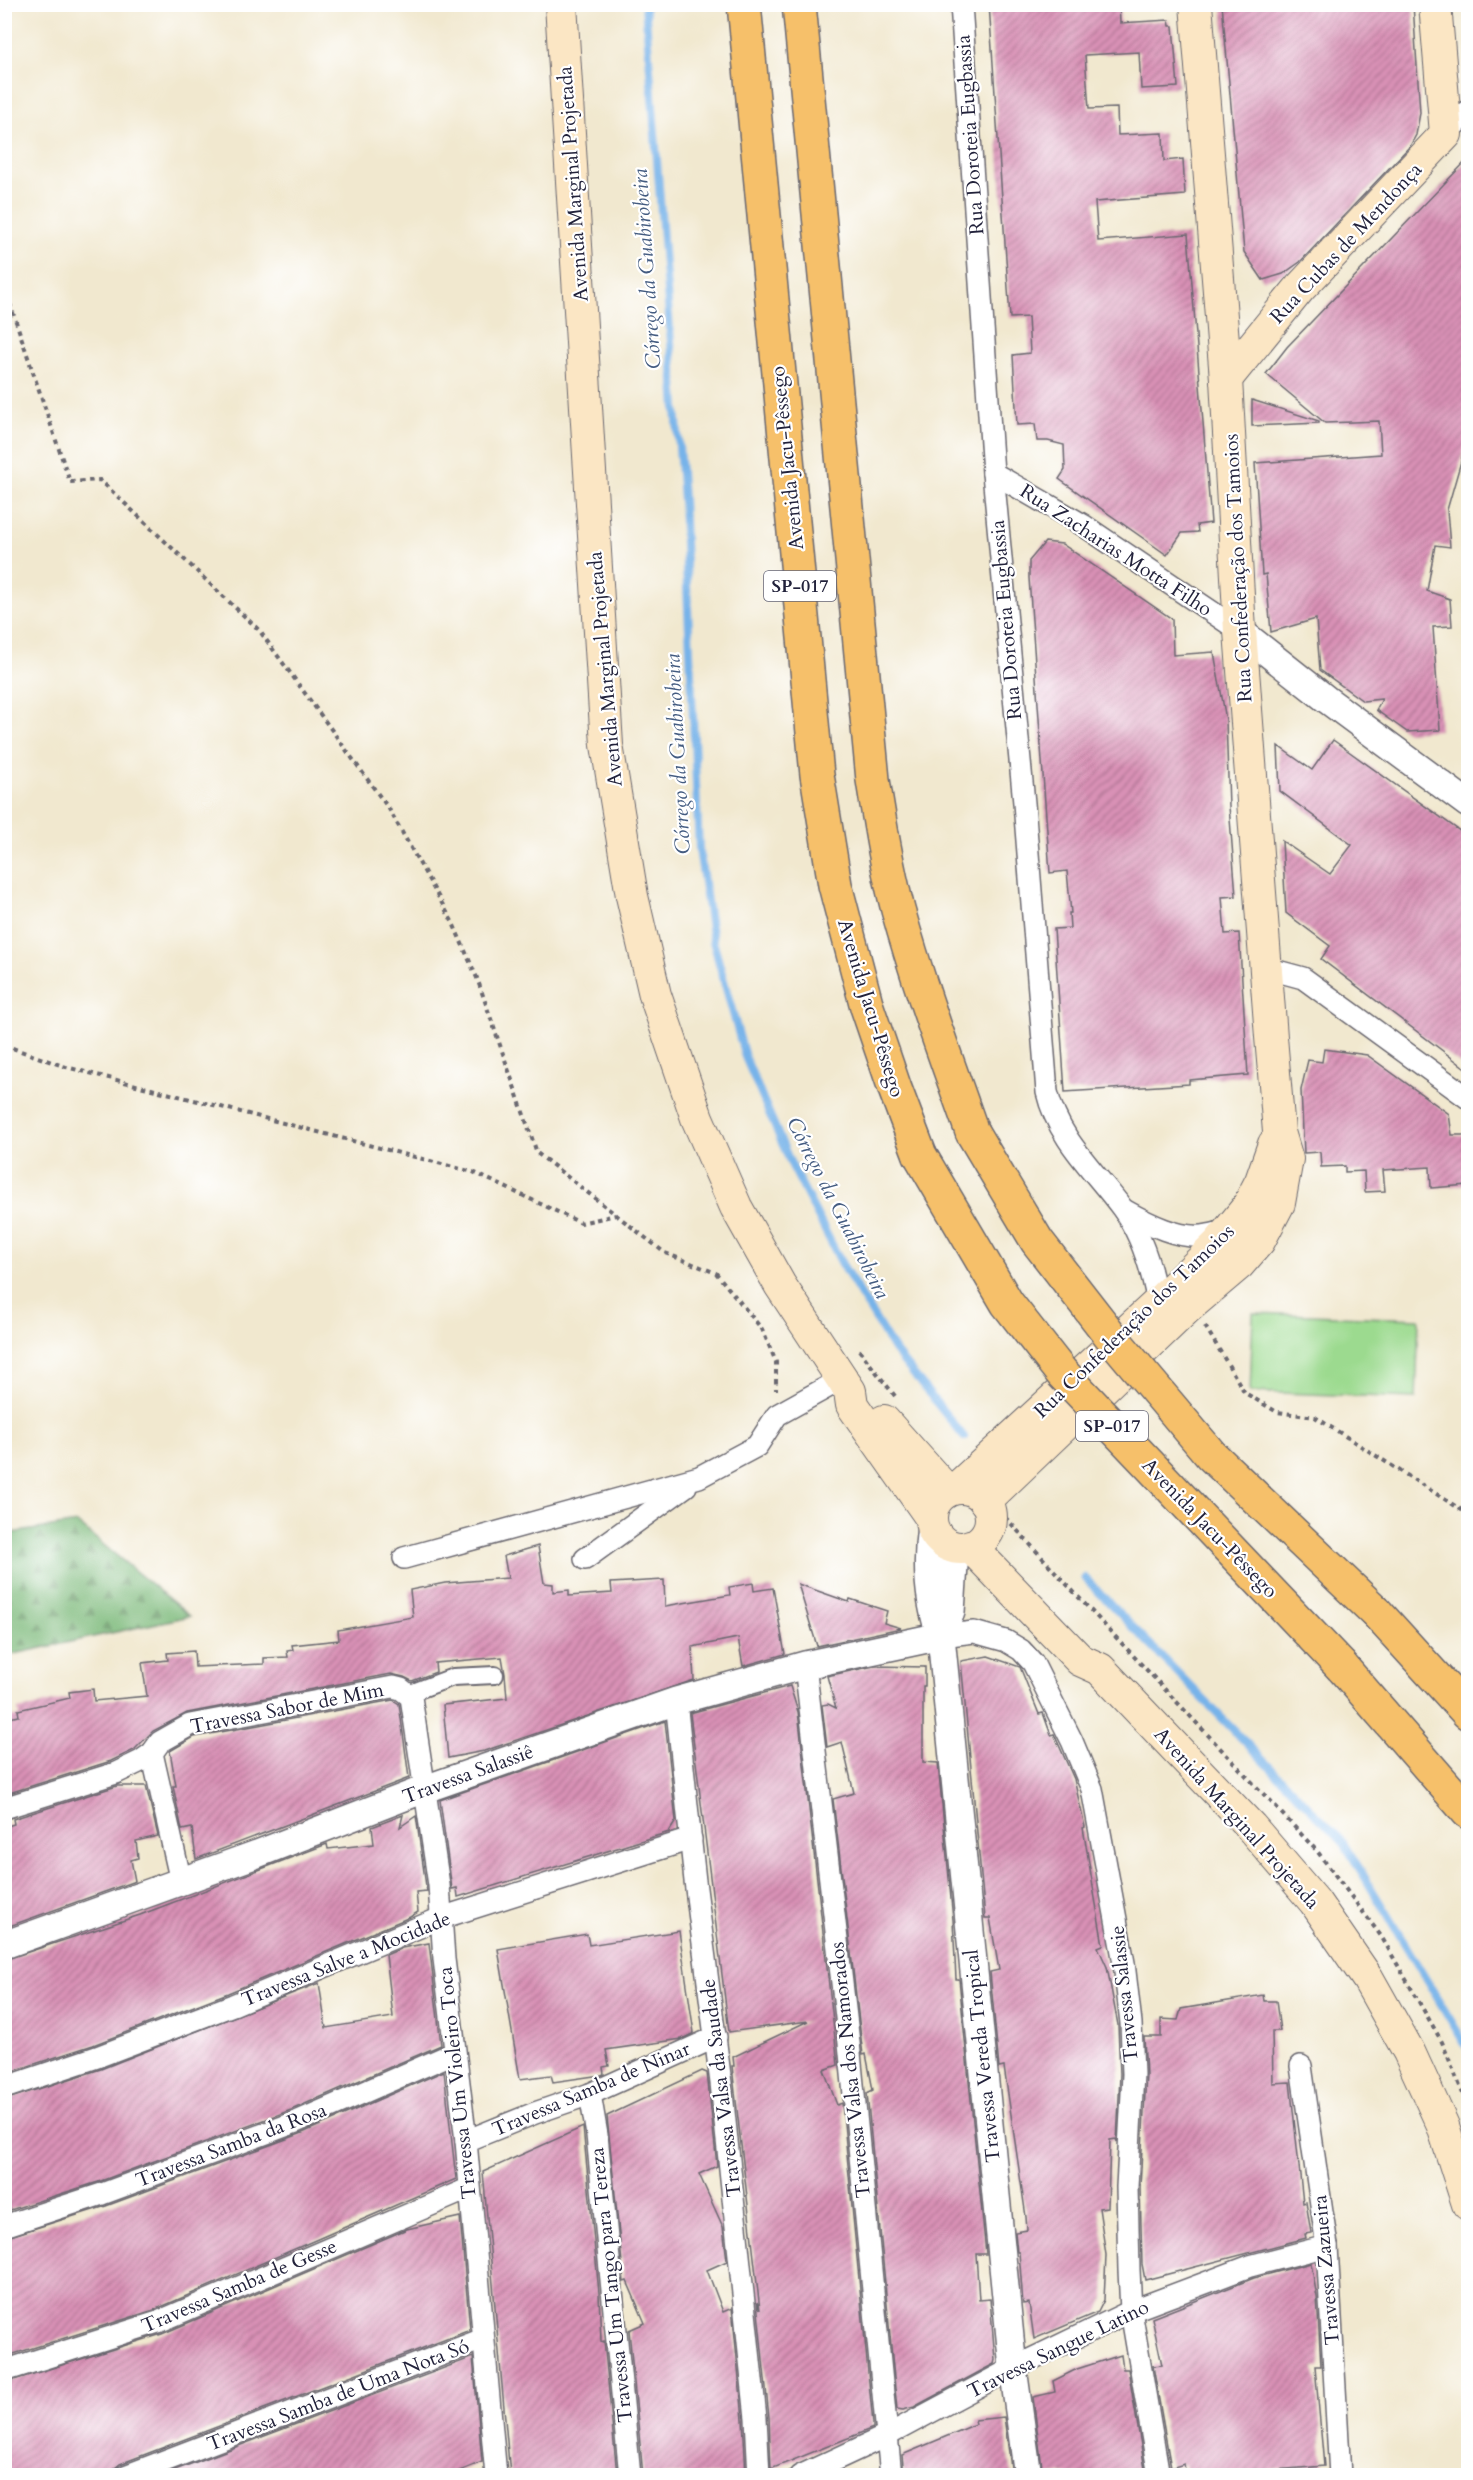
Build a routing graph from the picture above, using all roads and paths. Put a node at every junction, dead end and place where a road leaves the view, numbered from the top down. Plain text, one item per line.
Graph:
1 (561, 4) edge
2 (744, 4) edge
3 (799, 4) edge
4 (961, 4) edge
5 (1196, 4) edge
6 (1435, 4) edge
7 (1468, 111) edge
8 (1446, 134) junction
9 (4, 286) edge
10 (1226, 379) junction
11 (993, 473) junction
12 (1240, 631) junction
13 (1468, 804) edge
14 (1266, 968) junction
15 (4, 1045) edge
16 (1468, 1098) edge
17 (1279, 1132) junction
18 (1124, 1210) junction
19 (616, 1215) junction
20 (1231, 1228) junction
21 (1158, 1303) junction
22 (1200, 1320) dead end
23 (856, 1347) dead end
24 (846, 1385) junction
25 (897, 1400) dead end
26 (777, 1415) junction
27 (699, 1477) junction
28 (985, 1501) junction
29 (941, 1505) junction
30 (1468, 1514) edge
31 (972, 1542) junction
32 (404, 1558) dead end
33 (585, 1559) dead end
34 (941, 1636) junction
35 (805, 1665) junction
36 (495, 1675) dead end
37 (408, 1694) junction
38 (676, 1701) junction
39 (1468, 1713) edge
40 (152, 1753) junction
41 (425, 1789) junction
42 (4, 1808) edge
43 (1468, 1812) edge
44 (691, 1839) junction
45 (181, 1882) junction
46 (441, 1918) junction
47 (4, 1945) edge
48 (716, 2037) junction
49 (454, 2053) junction
50 (1301, 2066) dead end
51 (4, 2088) edge
52 (590, 2094) junction
53 (466, 2141) junction
54 (468, 2189) junction
55 (1468, 2204) edge
56 (4, 2226) edge
57 (1327, 2246) junction
58 (1131, 2311) junction
59 (483, 2339) junction
60 (1013, 2368) junction
61 (4, 2371) edge
62 (886, 2436) junction
63 (125, 2475) edge
64 (493, 2475) edge
65 (630, 2475) edge
66 (759, 2475) edge
67 (800, 2475) edge
68 (891, 2475) edge
69 (1028, 2475) edge
70 (1160, 2475) edge
71 (1340, 2475) edge

1 - 24 main road, Avenida Marginal Projetada
2 - 43 highway, Avenida Jacu-Pêssego / SP-017, bridge
3 - 39 highway, SP-017, bridge
4 - 11 street, Rua Doroteia Eugbassia
5 - 10 main road, Rua Confederação dos Tamoios
6 - 8 main road
7 - 8 street, Rua Cubas de Mendonça
8 - 10 main road, Rua Cubas de Mendonça
9 - 19 path
10 - 12 main road, Rua Confederação dos Tamoios
11 - 12 street, Rua Zacharias Motta Filho
11 - 18 street, Rua Doroteia Eugbassia
12 - 13 street, Rua Zacharias Motta Filho
12 - 14 main road, Rua Confederação dos Tamoios
14 - 16 street
14 - 17 main road, Rua Confederação dos Tamoios
15 - 19 path
17 - 20 main road, Rua Confederação dos Tamoios
17 - 28 main road, Rua Confederação dos Tamoios
18 - 20 street, Rua Doroteia Eugbassia
18 - 21 street, Rua Doroteia Eugbassia
19 - 26 path
20 - 21 main road, Rua Confederação dos Tamoios
21 - 29 main road, Rua Confederação dos Tamoios
22 - 30 path
23 - 25 path
24 - 26 street
24 - 29 main road, Avenida Marginal Projetada
26 - 27 street
27 - 32 street
27 - 33 street
28 - 29 main road
28 - 31 main road
29 - 31 main road
29 - 34 street, Travessa Vereda Tropical
31 - 34 street, Travessa Vereda Tropical
31 - 55 main road, Avenida Marginal Projetada
34 - 35 street, Travessa Salassiê
34 - 58 street, Travessa Salassie
34 - 60 street, Travessa Vereda Tropical
35 - 38 street, Travessa Salassiê
35 - 62 street, Travessa Valsa dos Namorados
36 - 37 street
37 - 40 street, Travessa Sabor de Mim
37 - 41 street, Travessa Um Violeiro Toca
38 - 41 street, Travessa Salassiê
38 - 44 street, Travessa Valsa da Saudade
40 - 42 street, Travessa Sabor de Mim
40 - 45 street
41 - 45 street, Travessa Salassiê
41 - 46 street, Travessa Um Violeiro Toca
44 - 46 street, Travessa Salve a Mocidade
44 - 48 street, Travessa Valsa da Saudade
45 - 47 street, Travessa Salassiê
46 - 49 street, Travessa Um Violeiro Toca
46 - 51 street, Travessa Salve a Mocidade
48 - 52 street, Travessa Samba de Ninar
48 - 66 street, Travessa Valsa da Saudade
49 - 53 street, Travessa Um Violeiro Toca
49 - 56 street, Travessa Samba da Rosa
50 - 57 street, Travessa Zazueira
52 - 53 street, Travessa Samba de Ninar
52 - 65 street, Travessa Um Tango para Tereza
53 - 54 street, Travessa Um Violeiro Toca
54 - 59 street, Travessa Um Violeiro Toca
54 - 61 street, Travessa Samba de Gesse
57 - 58 street, Travessa Sangue Latino
57 - 71 street, Travessa Zazueira
58 - 60 street, Travessa Sangue Latino
58 - 70 street, Travessa Salassie
59 - 63 street, Travessa Samba de Uma Nota Só
59 - 64 street, Travessa Um Violeiro Toca
60 - 62 street, Travessa Sangue Latino
60 - 69 street, Travessa Vereda Tropical
62 - 67 street, Travessa Sangue Latino
62 - 68 street, Travessa Valsa dos Namorados

